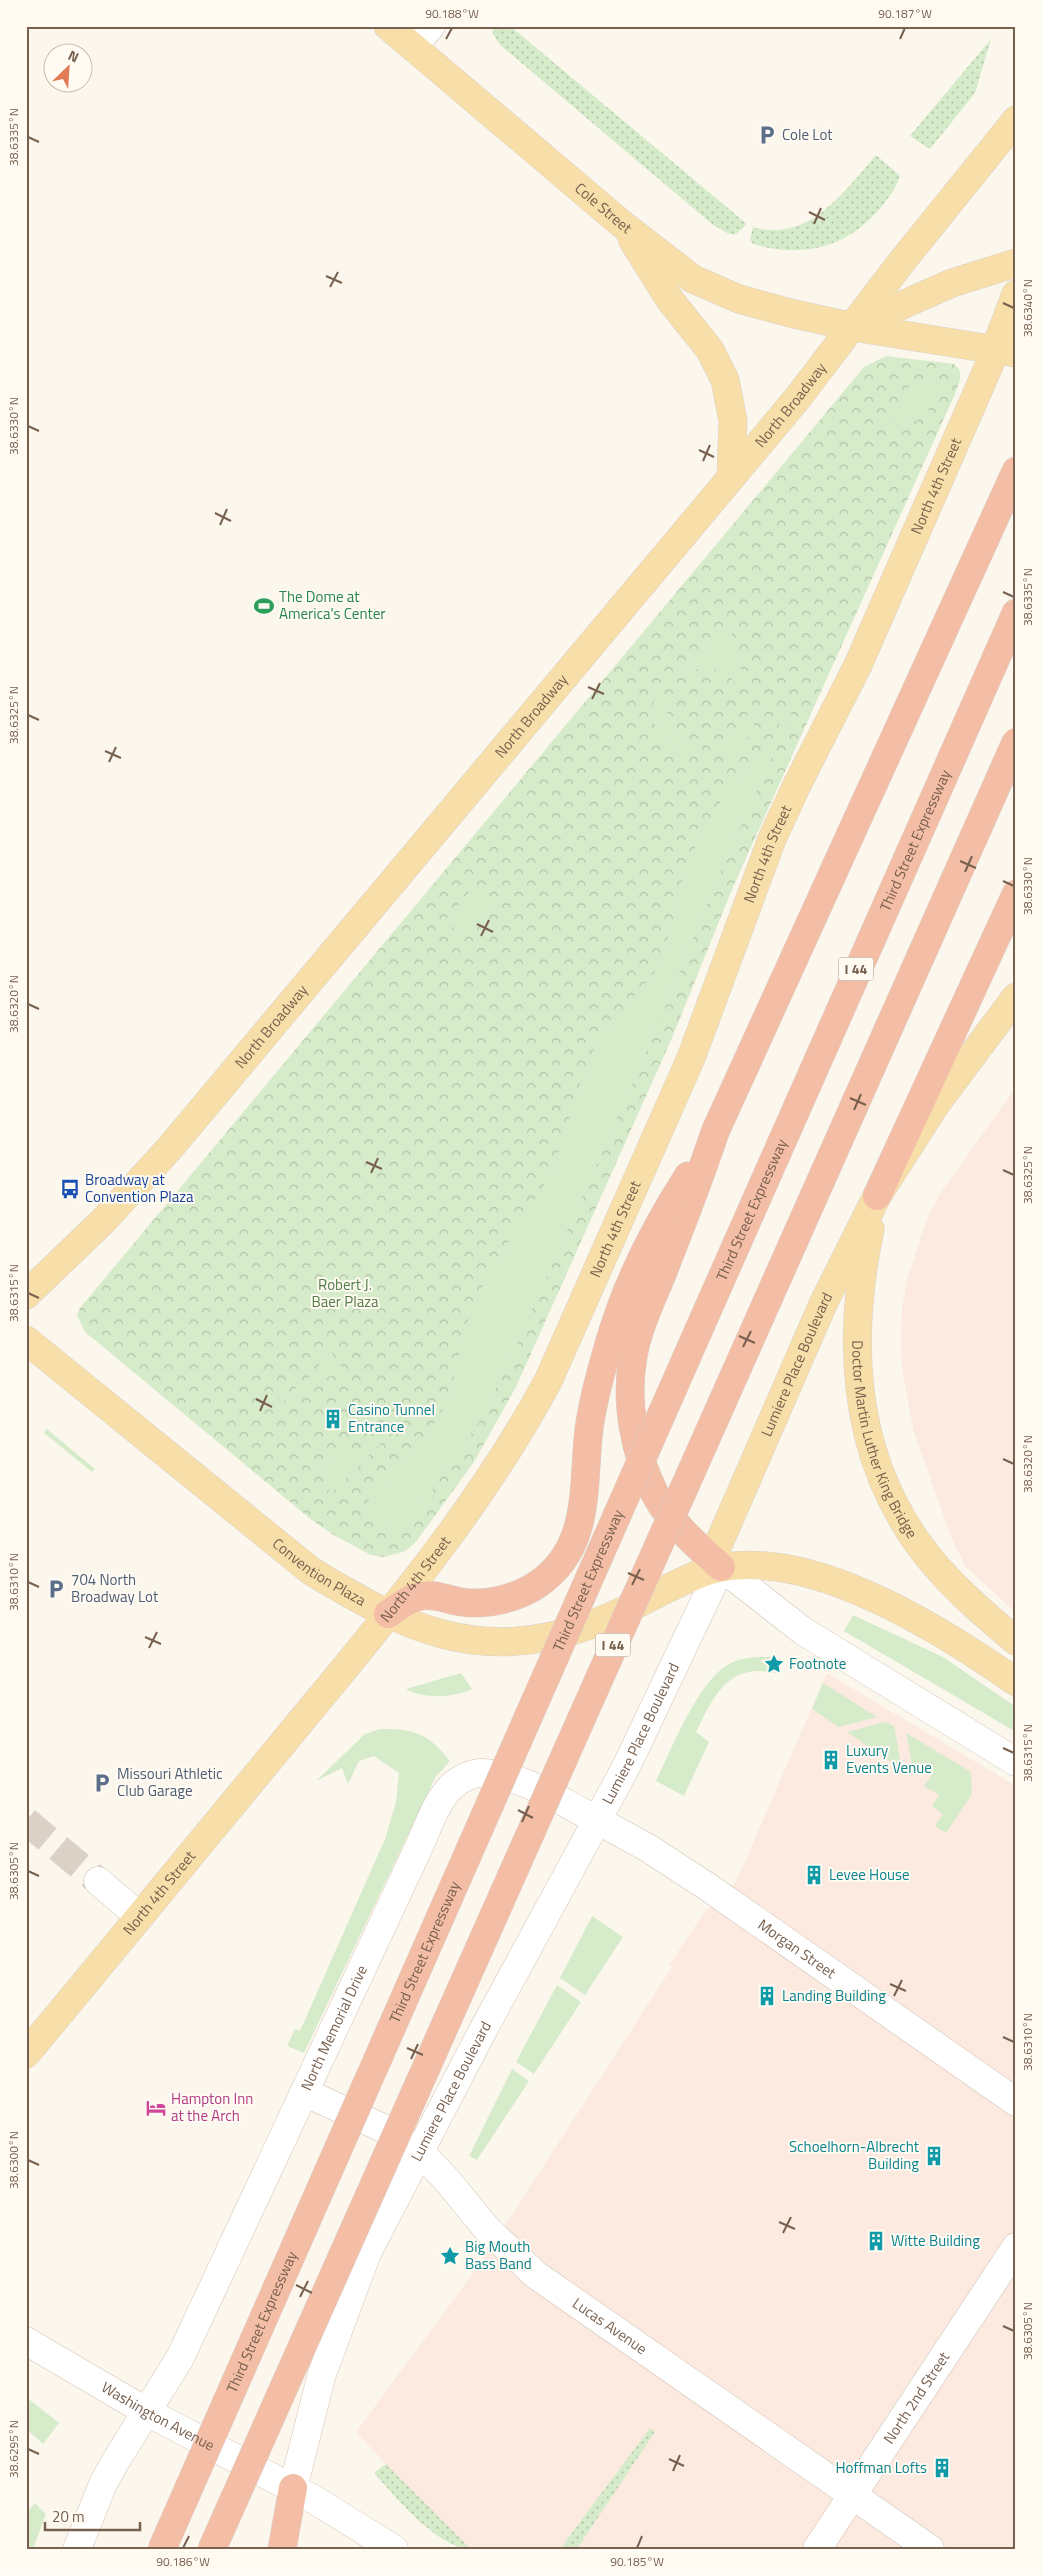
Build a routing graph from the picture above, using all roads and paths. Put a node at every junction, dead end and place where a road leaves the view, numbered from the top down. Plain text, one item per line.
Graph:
1 (388, 26) edge
2 (431, 26) edge
3 (413, 48) junction
4 (1016, 120) edge
5 (624, 225) junction
6 (1016, 263) edge
7 (1016, 294) edge
8 (853, 327) junction
9 (1005, 352) edge
10 (1016, 471) edge
11 (732, 478) junction
12 (1016, 613) edge
13 (1016, 742) edge
14 (1016, 894) edge
15 (1016, 997) edge
16 (715, 1132) junction
17 (877, 1196) junction
18 (26, 1295) edge
19 (26, 1340) edge
20 (720, 1567) junction
21 (388, 1614) junction
22 (1016, 1641) edge
23 (1016, 1682) edge
24 (1016, 1762) edge
25 (597, 1820) junction
26 (98, 1881) tunnel mouth
27 (140, 1917) junction
28 (26, 2054) edge
29 (304, 2092) junction
30 (1016, 2102) edge
31 (419, 2151) junction
32 (1016, 2247) edge
33 (26, 2341) edge
34 (147, 2412) junction
35 (292, 2488) junction
36 (853, 2494) junction
37 (77, 2549) edge
38 (162, 2549) edge
39 (212, 2549) edge
40 (282, 2549) edge
41 (394, 2549) edge
42 (817, 2549) edge
43 (930, 2549) edge

1 - 3 main road, Cole Street
2 - 3 street
3 - 5 main road, Cole Street
4 - 8 main road, North Broadway
5 - 8 main road, Cole Street
5 - 11 main road
6 - 8 main road
7 - 9 main road, North 4th Street
8 - 9 main road, Cole Street
8 - 11 main road, North Broadway
9 - 21 main road, North 4th Street
10 - 16 highway
11 - 18 main road, North Broadway
12 - 38 highway, Third Street Expressway / I 44, bridge
13 - 39 highway, I 44, bridge
14 - 17 highway
15 - 17 main road, Lumiere Place Boulevard
16 - 20 highway
16 - 21 highway
17 - 20 main road, Lumiere Place Boulevard
17 - 22 main road, Doctor Martin Luther King Bridge
19 - 21 main road, Convention Plaza
20 - 21 main road, Convention Plaza
20 - 23 main road
20 - 24 street
20 - 25 street, Lumiere Place Boulevard
21 - 27 main road, North 4th Street
25 - 29 street, North Memorial Drive
25 - 30 street, Morgan Street
25 - 31 street, Lumiere Place Boulevard
26 - 27 street
27 - 28 main road, North 4th Street
29 - 31 street, Lucas Avenue
29 - 34 street, North Memorial Drive
31 - 35 street, Lumiere Place Boulevard
31 - 36 street, Lucas Avenue
32 - 36 street, North 2nd Street
33 - 34 street, Washington Avenue
34 - 35 street, Washington Avenue
34 - 37 street, North Memorial Drive
35 - 40 highway
35 - 41 street, Washington Avenue
36 - 42 street, North 2nd Street
36 - 43 street, Lucas Avenue

